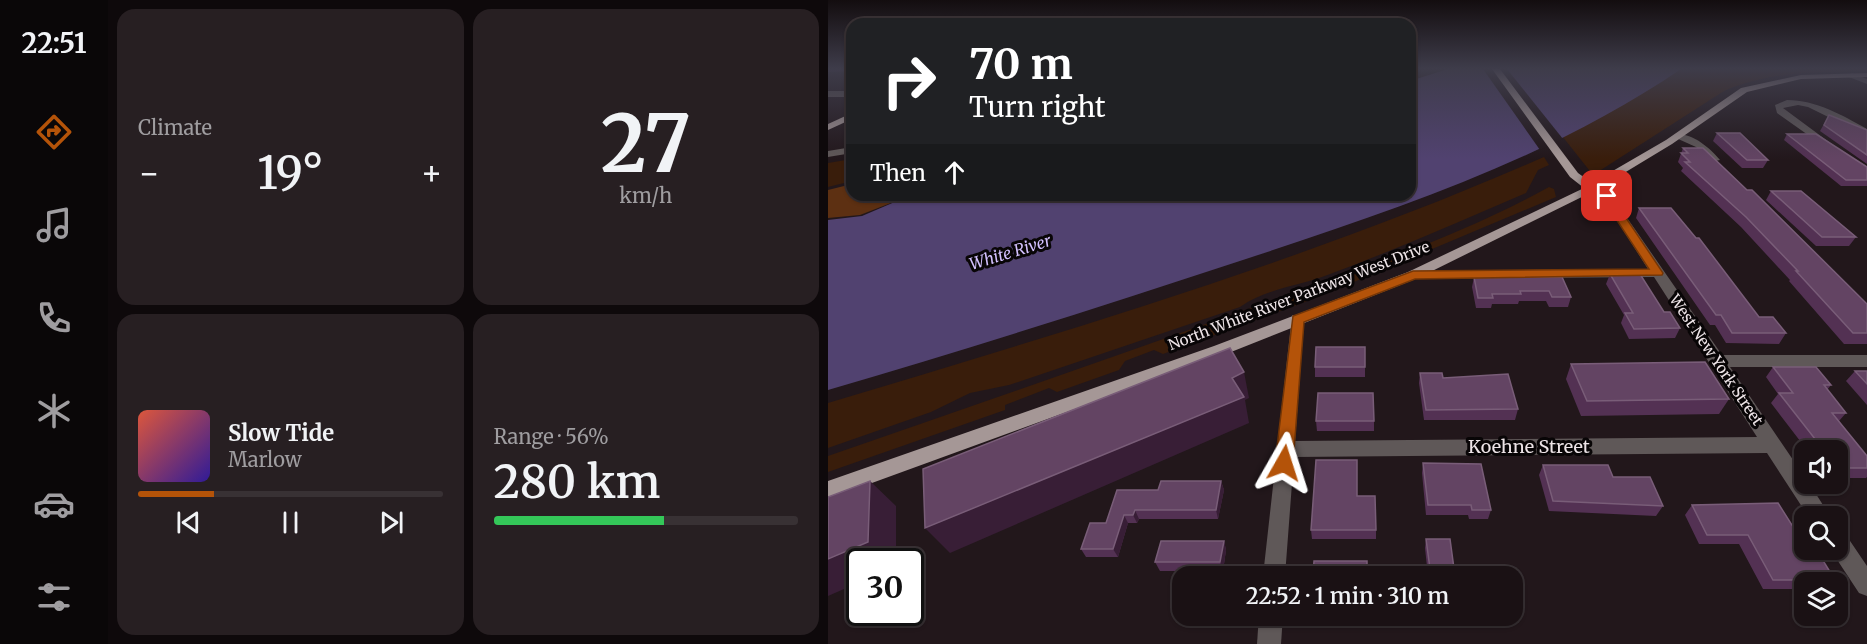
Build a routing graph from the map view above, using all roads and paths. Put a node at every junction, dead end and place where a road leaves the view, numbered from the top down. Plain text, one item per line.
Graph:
1 (1518, 99) edge
2 (1728, 99) edge
3 (846, 113) edge
4 (846, 119) edge
5 (828, 121) edge
6 (828, 127) edge
7 (1867, 133) edge
8 (1679, 136) junction
9 (1834, 149) edge
10 (846, 151) edge
11 (828, 154) edge
12 (1720, 166) edge
13 (1592, 188) junction
14 (1657, 273) junction
15 (1413, 275) junction
16 (1298, 319) junction
17 (1716, 361) junction
18 (1867, 361) edge
19 (1773, 445) junction
20 (1286, 449) junction
21 (828, 490) edge
22 (1813, 506) edge
23 (1848, 557) edge
24 (1275, 566) edge
25 (1867, 585) edge
26 (1270, 626) edge
27 (1269, 644) edge

1 - 13 main road, West New York Street
2 - 8 main road, North White River Parkway West Drive
3 - 5 main road
4 - 6 main road
7 - 9 street
8 - 12 street
8 - 13 main road, North White River Parkway West Drive
10 - 11 street
13 - 14 street, West New York Street
13 - 15 main road, North White River Parkway West Drive
14 - 15 street
14 - 17 street, West New York Street
15 - 16 main road, North White River Parkway West Drive
16 - 20 street
16 - 21 main road, North White River Parkway West Drive
17 - 18 street
17 - 19 street, West New York Street
19 - 20 street, Koehne Street
19 - 22 street, West New York Street
20 - 24 street
23 - 25 street
26 - 27 street

